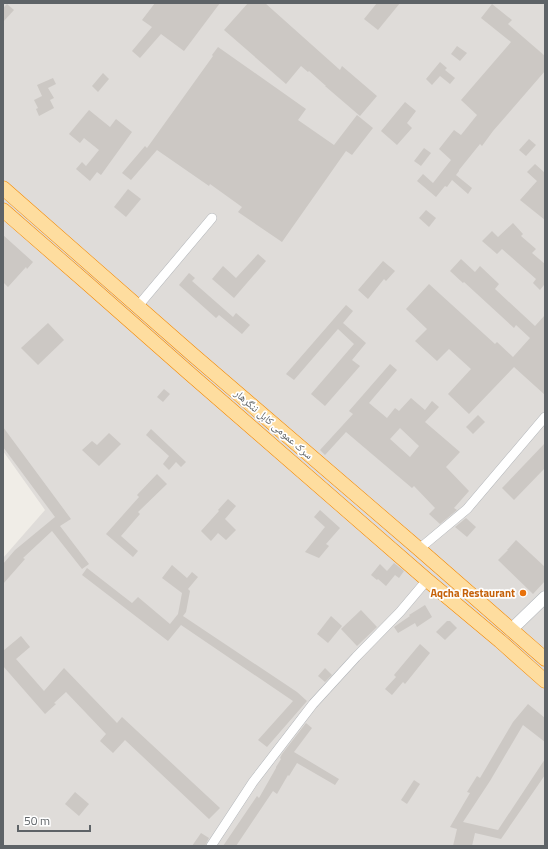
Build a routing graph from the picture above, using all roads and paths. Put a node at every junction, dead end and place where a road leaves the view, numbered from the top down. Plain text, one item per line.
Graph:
1 (3, 188) edge
2 (3, 210) edge
3 (212, 218) dead end
4 (138, 306) junction
5 (250, 404) junction
6 (239, 417) junction
7 (545, 417) edge
8 (419, 550) junction
9 (427, 580) junction
10 (545, 597) edge
11 (511, 630) junction
12 (545, 659) edge
13 (545, 680) edge
14 (211, 846) edge

1 - 4 highway, سرک عمومی کابل ننگرهار
2 - 6 highway, سرک عمومی کابل ننگرهار
3 - 4 street
4 - 5 highway, سرک عمومی کابل ننگرهار
5 - 6 highway
5 - 8 highway, سرک عمومی کابل ننگرهار
6 - 9 highway, سرک عمومی کابل ننگرهار
7 - 8 street
8 - 11 highway, سرک عمومی کابل ننگرهار
9 - 13 highway, سرک عمومی کابل ننگرهار
9 - 14 street
10 - 11 main road
11 - 12 highway, سرک عمومی کابل ننگرهار

